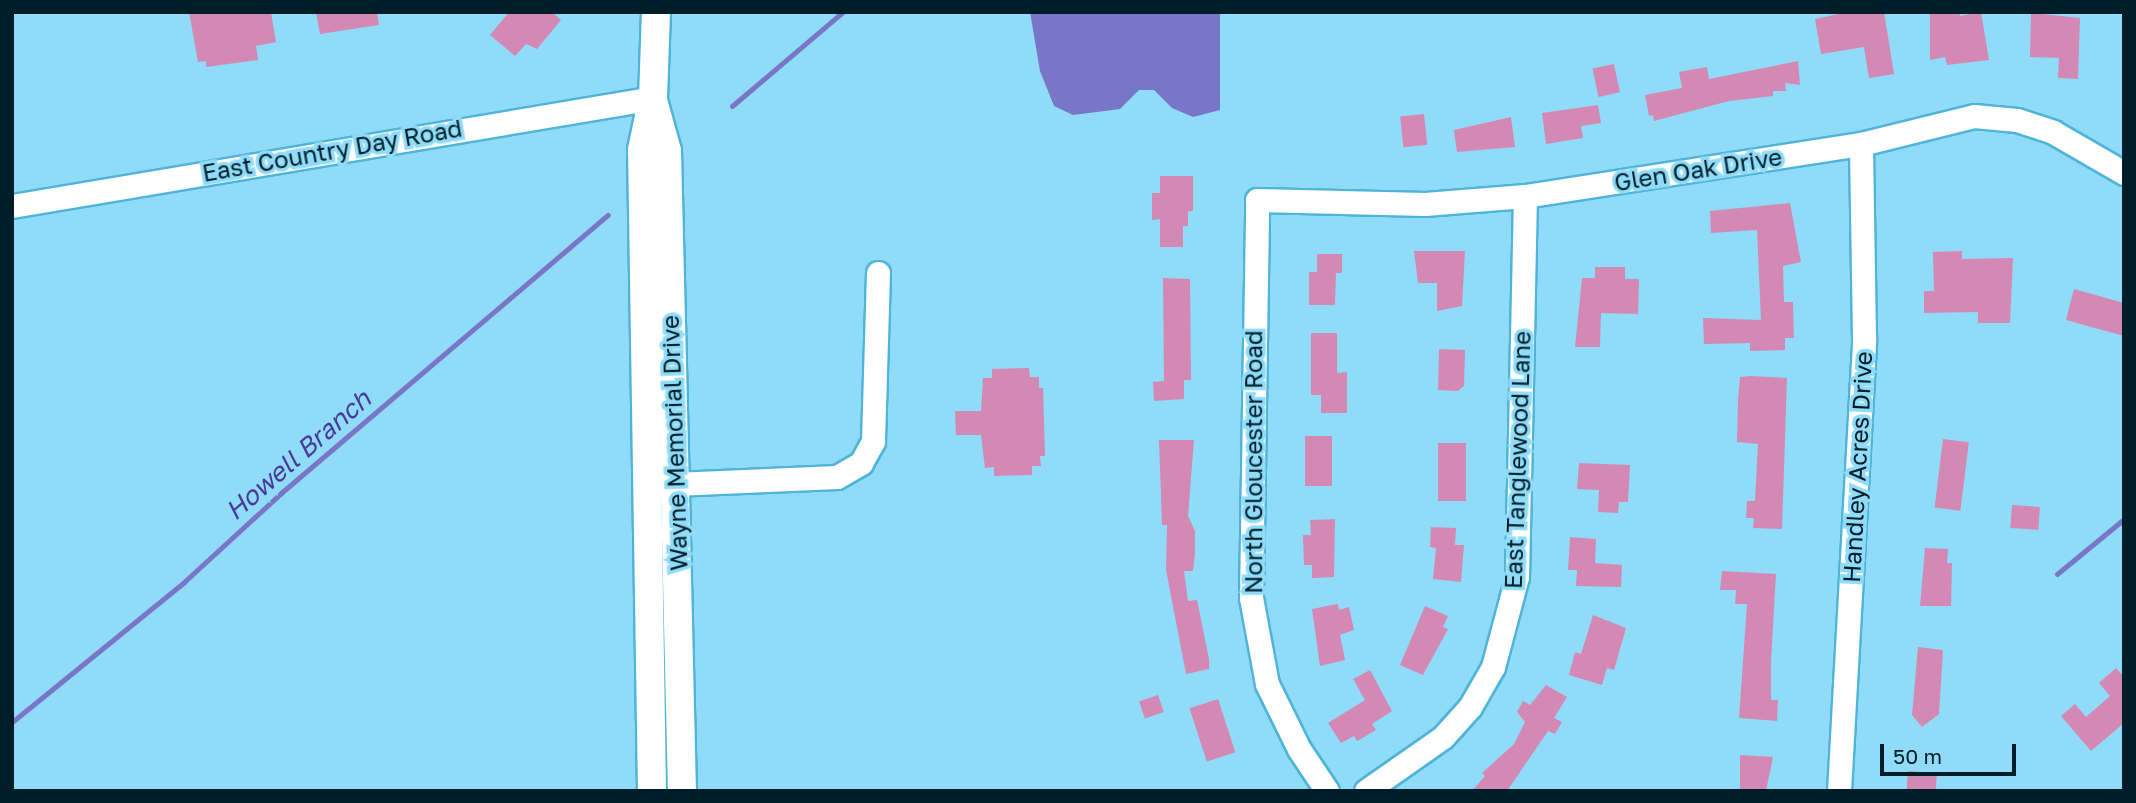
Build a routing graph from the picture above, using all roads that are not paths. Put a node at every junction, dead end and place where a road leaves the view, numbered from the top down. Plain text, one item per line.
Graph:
1 (656, 12) edge
2 (653, 98) junction
3 (1861, 144) junction
4 (2124, 173) edge
5 (1525, 195) junction
6 (1257, 200) joint
7 (12, 206) edge
8 (878, 272) dead end
9 (674, 484) junction
10 (652, 791) edge
11 (682, 791) edge
12 (1327, 791) edge
13 (1366, 791) edge
14 (1839, 791) edge

1 - 2 main road, Wayne Memorial Drive
2 - 7 street, East Country Day Road
2 - 9 main road, Wayne Memorial Drive
2 - 10 main road, Wayne Memorial Drive
3 - 4 street, Glen Oak Drive
3 - 5 street, Glen Oak Drive
3 - 14 street, Handley Acres Drive
5 - 6 street, Glen Oak Drive
5 - 13 street, East Tanglewood Lane
6 - 12 street, North Gloucester Road
8 - 9 street
9 - 11 main road, Wayne Memorial Drive

